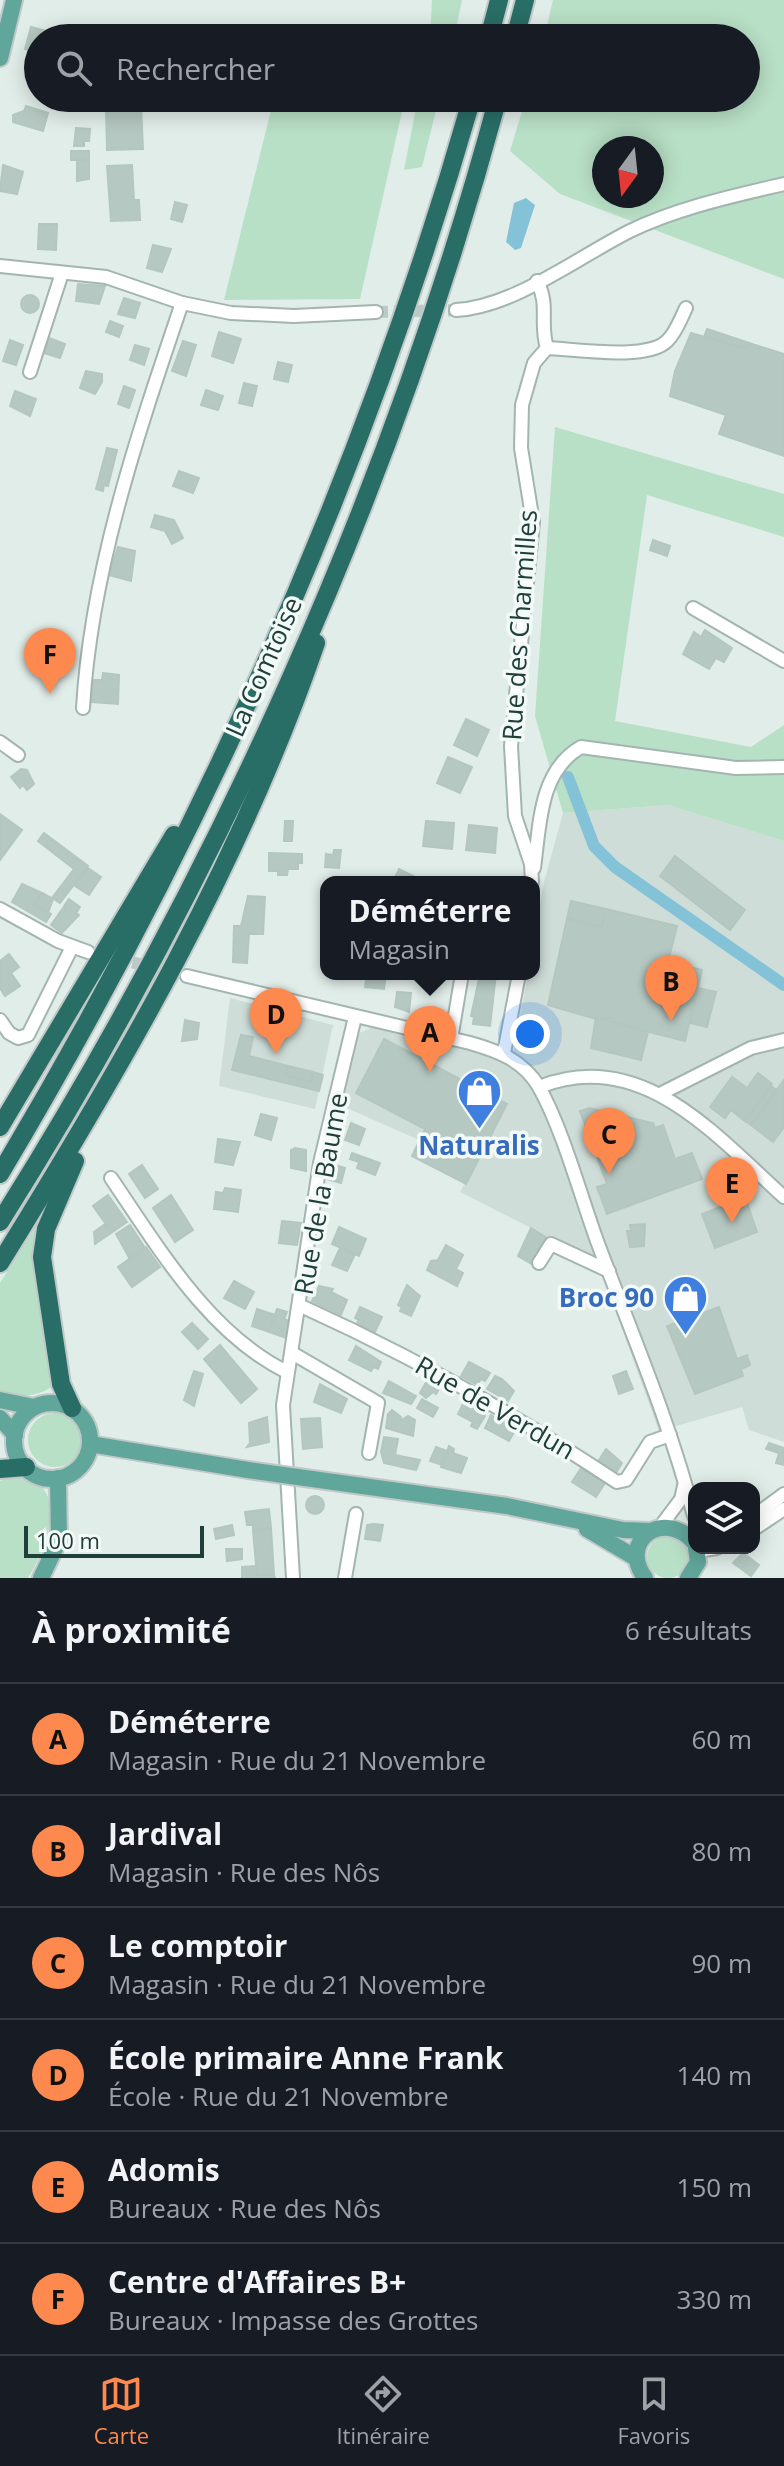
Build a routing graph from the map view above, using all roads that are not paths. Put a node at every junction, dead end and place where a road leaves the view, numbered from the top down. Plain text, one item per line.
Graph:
1 (14, 0) edge
2 (499, 0) edge
3 (525, 0) edge
4 (493, 24) edge
5 (519, 24) edge
6 (0, 58) edge
7 (468, 112) edge
8 (494, 112) edge
9 (784, 184) edge
10 (0, 266) edge
11 (62, 273) junction
12 (537, 281) junction
13 (182, 303) junction
14 (686, 308) dead end
15 (459, 310) tunnel mouth
16 (376, 312) tunnel mouth
17 (547, 348) junction
18 (30, 372) dead end
19 (368, 488) junction
20 (693, 608) dead end
21 (784, 661) edge
22 (263, 676) junction
23 (83, 708) dead end
24 (0, 742) edge
25 (18, 755) dead end
26 (784, 767) edge
27 (532, 876) edge
28 (533, 876) edge
29 (0, 909) edge
30 (72, 947) junction
31 (88, 952) dead end
32 (187, 976) tunnel mouth
33 (461, 980) edge
34 (518, 980) edge
35 (355, 1017) junction
36 (0, 1020) edge
37 (451, 1039) junction
38 (784, 1040) edge
39 (504, 1053) junction
40 (109, 1085) junction
41 (539, 1087) junction
42 (662, 1093) junction
43 (0, 1127) edge
44 (0, 1174) edge
45 (111, 1178) dead end
46 (784, 1197) edge
47 (0, 1222) edge
48 (0, 1263) edge
49 (539, 1263) dead end
50 (609, 1271) junction
51 (301, 1306) junction
52 (292, 1353) junction
53 (287, 1372) junction
54 (0, 1400) edge
55 (34, 1407) junction
56 (72, 1408) junction
57 (0, 1418) edge
58 (15, 1435) junction
59 (670, 1435) junction
60 (90, 1444) junction
61 (369, 1453) dead end
62 (26, 1467) junction
63 (0, 1469) edge
64 (58, 1478) junction
65 (685, 1482) junction
66 (688, 1493) edge
67 (784, 1494) edge
68 (784, 1509) edge
69 (760, 1512) edge
70 (356, 1514) dead end
71 (564, 1518) junction
72 (760, 1525) edge
73 (655, 1529) junction
74 (688, 1536) edge
75 (695, 1554) edge
76 (636, 1558) junction
77 (694, 1576) edge
78 (41, 1578) edge
79 (293, 1578) edge
80 (345, 1578) edge
81 (645, 1578) edge

1 - 6 main road
2 - 4 highway
3 - 5 highway
7 - 22 highway, La Comtoise
8 - 19 highway, La Comtoise
9 - 12 street
10 - 11 street
11 - 13 street
11 - 18 street
12 - 15 street
12 - 17 street
13 - 16 street
13 - 23 street
14 - 17 street
17 - 27 street, Rue des Charmilles
19 - 40 highway
19 - 47 highway, La Comtoise
20 - 21 street
22 - 43 highway
22 - 44 highway, La Comtoise
24 - 25 street
26 - 28 street
29 - 30 street
30 - 31 street
30 - 36 street
32 - 35 street
33 - 37 street
34 - 39 street
35 - 37 street
35 - 51 street, Rue de la Baume
37 - 39 street
38 - 42 street
39 - 41 street
40 - 48 highway
40 - 56 highway
41 - 42 street
41 - 50 street
42 - 46 street
45 - 53 street
49 - 50 street
50 - 59 street
51 - 52 street, Rue de la Baume
51 - 59 street, Rue de Verdun
52 - 53 street, Rue de la Baume
52 - 61 street
53 - 79 street, Rue de la Baume
54 - 55 main road
55 - 56 main road
55 - 58 main road
56 - 60 main road
57 - 58 main road
58 - 62 main road
59 - 65 street
60 - 64 main road
60 - 71 main road, bridge
62 - 63 highway
62 - 64 main road
64 - 78 main road
65 - 66 street
65 - 73 street
67 - 69 street
68 - 72 street
70 - 80 street
71 - 73 main road
71 - 76 main road
73 - 74 main road
73 - 76 main road
75 - 77 main road
76 - 81 main road

